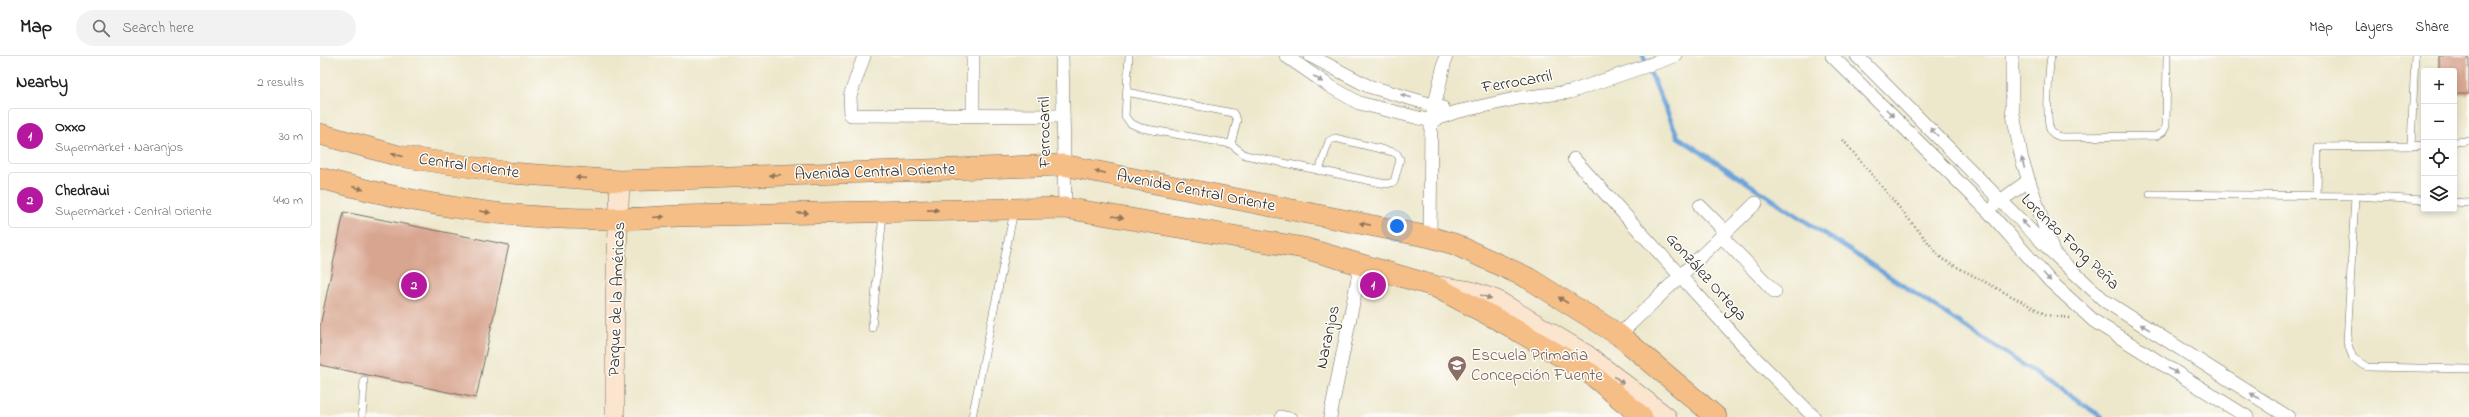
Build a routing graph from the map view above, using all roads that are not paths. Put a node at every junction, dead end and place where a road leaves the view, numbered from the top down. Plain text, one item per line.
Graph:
1 (864, 56) edge
2 (973, 56) edge
3 (1062, 56) edge
4 (1129, 56) edge
5 (1286, 56) edge
6 (1310, 56) edge
7 (1446, 56) edge
8 (1675, 56) edge
9 (1832, 56) edge
10 (2012, 56) edge
11 (2051, 56) edge
12 (2167, 56) edge
13 (2415, 56) edge
14 (1864, 59) edge
15 (1126, 92) junction
16 (1870, 94) junction
17 (1435, 105) junction
18 (1456, 112) junction
19 (973, 115) junction
20 (1063, 116) junction
21 (1431, 121) junction
22 (320, 134) edge
23 (2469, 141) edge
24 (2457, 142) edge
25 (1231, 144) junction
26 (2421, 145) edge
27 (2411, 146) junction
28 (1574, 159) dead end
29 (1064, 165) junction
30 (1319, 171) junction
31 (320, 178) edge
32 (620, 181) junction
33 (2028, 181) junction
34 (2150, 194) dead end
35 (2317, 196) junction
36 (2355, 196) junction
37 (2000, 199) junction
38 (2421, 200) edge
39 (2457, 202) edge
40 (1756, 203) dead end
41 (2469, 203) edge
42 (1700, 206) dead end
43 (1065, 208) junction
44 (1015, 209) junction
45 (883, 211) junction
46 (1989, 212) junction
47 (620, 220) junction
48 (1723, 234) junction
49 (1430, 237) junction
50 (2053, 253) junction
51 (1361, 263) junction
52 (1680, 276) junction
53 (1434, 286) junction
54 (1775, 292) dead end
55 (2105, 301) junction
56 (1588, 317) junction
57 (2094, 322) junction
58 (872, 328) dead end
59 (1620, 335) junction
60 (2469, 369) edge
61 (364, 380) dead end
62 (362, 417) edge
63 (615, 417) edge
64 (972, 417) edge
65 (1280, 417) edge
66 (1294, 417) edge
67 (1330, 417) edge
68 (1642, 417) edge
69 (1667, 417) edge
70 (1696, 417) edge
71 (1716, 417) edge
72 (1814, 417) edge
73 (2247, 417) edge
74 (2288, 417) edge

1 - 19 street
2 - 19 street
3 - 20 street, Ferrocarril
4 - 15 lane
5 -> 21 street
17 -> 6 street
7 - 17 street
8 - 18 street, Ferrocarril
9 - 16 street, Lorenzo Fong Peña
33 -> 10 street
11 - 12 lane
13 - 27 lane
14 - 16 street
37 -> 14 street, Lorenzo Fong Peña
15 - 25 lane
15 - 25 lane
16 -> 46 street, Lorenzo Fong Peña
17 - 18 street
17 - 21 street
18 - 21 street, Ferrocarril
19 - 20 street
20 - 29 street, Ferrocarril
21 - 49 street
32 -> 22 main road, Central Oriente
23 - 24 lane
25 - 30 lane
26 - 27 lane
27 - 35 lane
28 - 52 street, González Ortega
29 -> 32 main road, Avenida Central Oriente
29 - 43 street, Ferrocarril
49 -> 29 main road, Avenida Central Oriente
30 - 30 lane
31 -> 47 main road
32 - 47 main road, Parque de la Américas
33 - 37 street
33 - 50 street
34 - 35 lane
35 - 36 lane
36 - 38 lane
36 - 60 lane
37 - 46 street
50 -> 37 street, Lorenzo Fong Peña
39 - 41 lane
40 - 48 street
42 - 48 street
43 - 44 main road
43 -> 51 main road
45 -> 44 main road
44 - 64 lane
47 -> 45 main road
45 - 58 lane
46 -> 57 street, Lorenzo Fong Peña
47 - 63 main road, Parque de la Américas
48 - 52 street
48 - 54 street
56 -> 49 main road, Avenida Central Oriente
50 - 55 street, Lorenzo Fong Peña
51 - 53 main road
51 - 67 street, Naranjos
52 - 59 street
52 - 72 street, González Ortega
53 - 68 main road
53 -> 69 main road
55 - 57 street
74 -> 55 street, Lorenzo Fong Peña
56 - 59 main road, Avenida Central Oriente
56 - 70 main road
57 -> 73 street, Lorenzo Fong Peña
59 - 71 main road, Avenida Central Oriente
61 - 62 lane
65 - 66 lane

